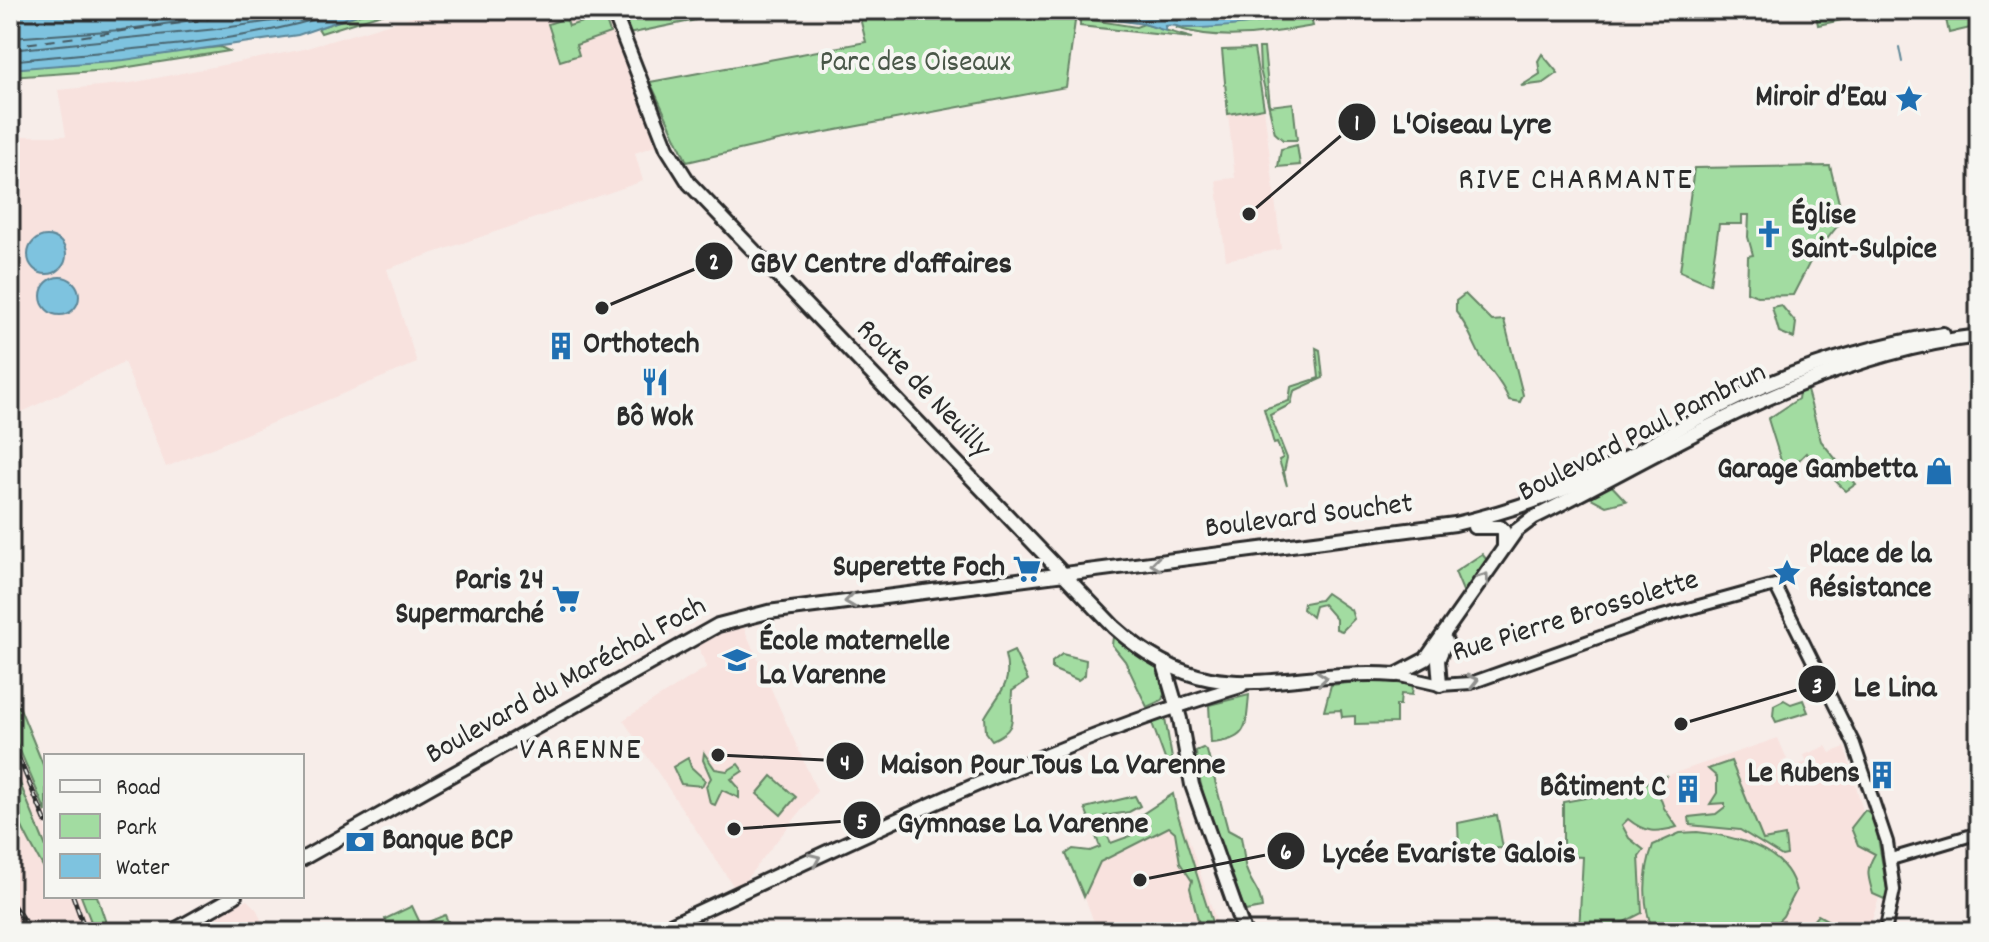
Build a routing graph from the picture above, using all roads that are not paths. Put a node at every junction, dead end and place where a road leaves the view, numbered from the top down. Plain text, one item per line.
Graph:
1 (613, 10) edge
2 (1979, 329) edge
3 (1979, 336) edge
4 (1557, 492) joint
5 (1455, 524) junction
6 (1504, 547) junction
7 (1063, 576) junction
8 (1456, 619) junction
9 (1169, 667) junction
10 (1396, 675) junction
11 (1247, 684) junction
12 (1440, 685) junction
13 (1177, 705) junction
14 (1979, 833) edge
15 (304, 858) edge
16 (1891, 859) junction
17 (231, 898) edge
18 (177, 929) edge
19 (1242, 929) edge
20 (655, 932) edge
21 (1885, 932) edge

1 - 7 main road, Route de Neuilly
2 - 4 main road, Boulevard Paul Pambrun
3 - 6 main road, Boulevard Paul Pambrun
4 - 5 main road, Boulevard Souchet
5 - 6 main road
5 -> 7 main road, Boulevard Souchet
8 -> 6 main road, Boulevard Paul Pambrun
7 - 9 main road, Route de Neuilly
7 -> 15 main road, Boulevard du Maréchal Foch
8 - 10 main road, Boulevard Paul Pambrun
8 - 12 main road
9 - 11 main road, Route de Neuilly
9 - 13 main road
11 -> 10 main road, Rue Pierre Brossolette
10 - 12 street, Rue Pierre Brossolette
11 - 13 main road
12 -> 16 street, Rue Pierre Brossolette
13 - 19 main road
20 -> 13 main road
14 - 16 street
16 - 21 street
17 - 18 main road

